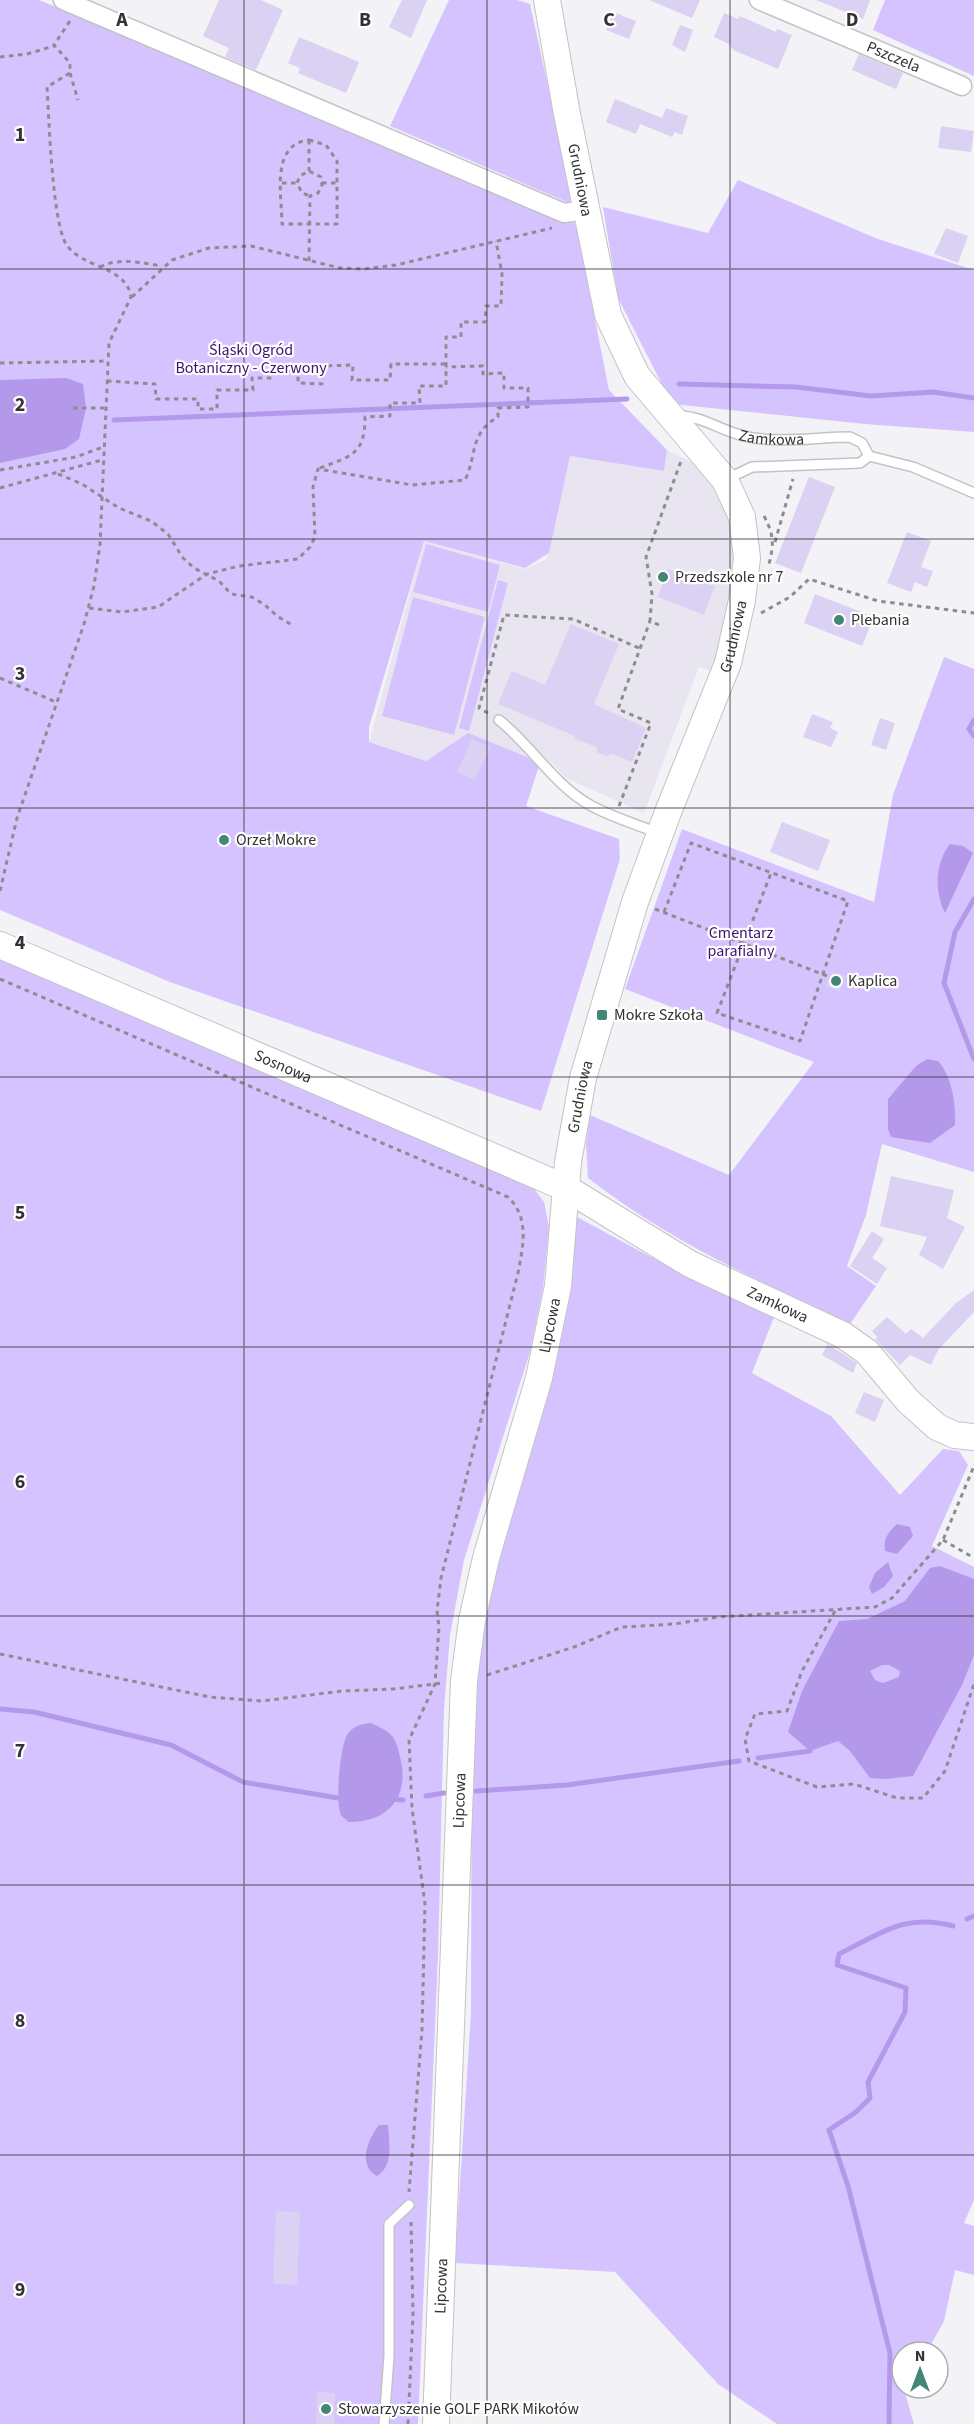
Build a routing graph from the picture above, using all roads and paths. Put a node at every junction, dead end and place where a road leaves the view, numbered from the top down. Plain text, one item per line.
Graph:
1 (548, 0) edge
2 (759, 0) edge
3 (70, 3) edge
4 (54, 45) junction
5 (0, 57) edge
6 (70, 73) junction
7 (962, 86) dead end
8 (78, 100) dead end
9 (309, 140) junction
10 (309, 171) junction
11 (282, 183) junction
12 (297, 183) junction
13 (322, 183) junction
14 (337, 183) junction
15 (310, 196) junction
16 (586, 210) junction
17 (556, 223) dead end
18 (309, 224) junction
19 (496, 241) junction
20 (309, 261) junction
21 (162, 266) junction
22 (100, 267) junction
23 (131, 297) junction
24 (108, 361) junction
25 (0, 363) edge
26 (446, 365) junction
27 (106, 381) junction
28 (73, 408) dead end
29 (105, 408) junction
30 (670, 417) junction
31 (104, 447) junction
32 (684, 451) dead end
33 (869, 456) junction
34 (103, 460) junction
35 (801, 465) junction
36 (318, 469) junction
37 (0, 470) edge
38 (58, 474) junction
39 (725, 480) junction
40 (0, 488) edge
41 (974, 493) edge
42 (102, 496) junction
43 (774, 544) dead end
44 (207, 573) junction
45 (88, 608) junction
46 (974, 613) edge
47 (757, 615) dead end
48 (650, 621) junction
49 (292, 624) dead end
50 (659, 624) dead end
51 (641, 649) junction
52 (0, 678) edge
53 (57, 703) junction
54 (499, 720) joint
55 (615, 816) junction
56 (660, 833) junction
57 (771, 873) junction
58 (0, 891) edge
59 (654, 909) dead end
60 (664, 912) junction
61 (744, 942) junction
62 (0, 945) edge
63 (825, 976) junction
64 (0, 979) edge
65 (566, 1188) junction
66 (974, 1437) edge
67 (974, 1466) edge
68 (943, 1540) junction
69 (974, 1558) edge
70 (835, 1611) junction
71 (0, 1654) edge
72 (465, 1681) junction
73 (435, 1684) junction
74 (974, 1684) edge
75 (410, 2205) junction
76 (384, 2424) edge
77 (408, 2424) edge
78 (436, 2424) edge

1 - 16 street, Grudniowa
2 - 7 street, Pszczela
3 - 4 path
3 - 16 street
4 - 5 path
4 - 6 path
6 - 8 path
6 - 22 path
9 - 10 path
9 - 11 path
9 - 14 path
10 - 12 path
10 - 13 path
11 - 12 path
11 - 18 path
12 - 15 path
13 - 14 path
13 - 15 path
14 - 18 path
15 - 18 path
16 - 30 street, Grudniowa
17 - 19 path
18 - 20 path
19 - 20 path
19 - 26 path
20 - 21 path
21 - 22 path
21 - 23 path
22 - 23 path
23 - 24 path
24 - 25 path
24 - 27 path
26 - 27 path
26 - 36 path
26 - 36 path
27 - 29 path
28 - 29 path
29 - 31 path
30 - 33 lane, Zamkowa
30 - 39 street, Grudniowa
31 - 34 path
31 - 37 path
32 - 48 path
33 - 35 lane, Zamkowa
33 - 41 lane, Zamkowa
34 - 38 path
34 - 42 path
35 - 39 lane, Zamkowa
35 - 43 path
36 - 44 path
38 - 40 path
38 - 42 path
39 - 56 street, Grudniowa
42 - 44 path
42 - 45 path
44 - 45 path
44 - 49 path
45 - 53 path
46 - 47 path
48 - 50 path
48 - 51 path
51 - 54 path
51 - 55 path
52 - 53 path
53 - 58 path
54 - 55 lane
55 - 56 lane
56 - 65 street, Grudniowa
57 - 60 path
57 - 61 path
57 - 63 path
59 - 60 path
60 - 61 path
61 - 63 path
61 - 63 path
62 - 65 street, Sosnowa
64 - 73 path
65 - 66 street, Zamkowa
65 - 72 street, Lipcowa
67 - 68 path
68 - 69 path
68 - 70 path
70 - 72 path
70 - 74 path
71 - 73 path
72 - 73 path
72 - 78 street, Lipcowa
73 - 75 path
75 - 76 lane
75 - 77 path

